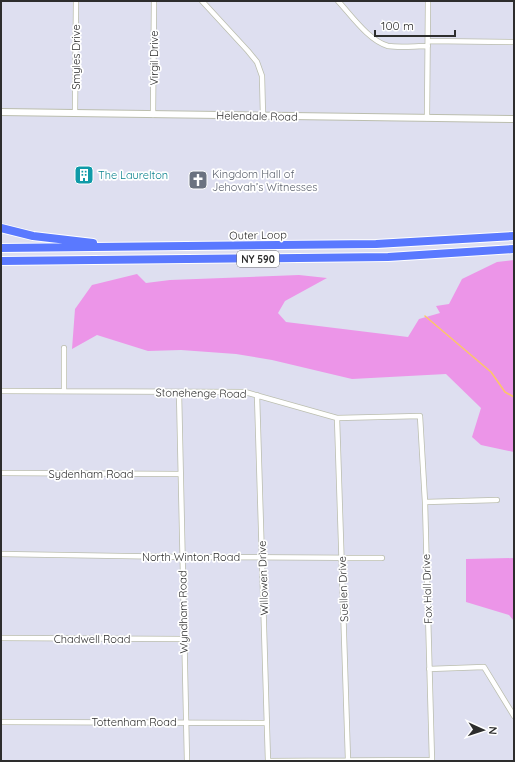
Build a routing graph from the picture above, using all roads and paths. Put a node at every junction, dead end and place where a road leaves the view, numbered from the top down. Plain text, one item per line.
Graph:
1 (76, 1) edge
2 (154, 1) edge
3 (202, 1) edge
4 (338, 1) edge
5 (428, 1) edge
6 (514, 42) edge
7 (428, 44) junction
8 (1, 112) edge
9 (75, 113) junction
10 (153, 115) junction
11 (262, 116) junction
12 (428, 118) junction
13 (514, 118) edge
14 (1, 228) edge
15 (514, 236) edge
16 (125, 247) junction
17 (1, 248) edge
18 (514, 249) edge
19 (1, 261) edge
20 (64, 348) dead end
21 (1, 391) edge
22 (64, 391) junction
23 (179, 392) junction
24 (257, 396) junction
25 (420, 416) joint
26 (337, 418) junction
27 (1, 473) edge
28 (180, 474) junction
29 (497, 500) dead end
30 (425, 502) junction
31 (1, 554) edge
32 (182, 557) junction
33 (262, 557) junction
34 (342, 558) junction
35 (382, 558) dead end
36 (1, 638) edge
37 (184, 639) junction
38 (429, 669) junction
39 (514, 716) edge
40 (1, 722) edge
41 (186, 723) junction
42 (267, 723) junction
43 (348, 760) edge
44 (431, 760) edge
45 (187, 761) edge
46 (268, 761) edge

1 - 9 street, Smyles Drive
2 - 10 street, Virgil Drive
3 - 11 street
4 - 7 street
5 - 7 street
6 - 7 street
7 - 12 street
8 - 9 street, Helendale Road
9 - 10 street, Helendale Road
10 - 11 street, Helendale Road
11 - 12 street, Helendale Road
12 - 13 street, Helendale Road
14 - 16 highway
15 - 16 highway, Outer Loop / NY 590
16 - 17 highway, Outer Loop / NY 590
18 - 19 highway, NY 590
20 - 22 street
21 - 22 street, Stonehenge Road
22 - 23 street, Stonehenge Road
23 - 24 street, Stonehenge Road
23 - 28 street, Wyndham Road
24 - 26 street, Stonehenge Road
24 - 33 street, Willowen Drive
25 - 26 street, Stonehenge Road
25 - 30 street, Fox Hall Drive
26 - 34 street, Suellen Drive
27 - 28 street, Sydenham Road
28 - 32 street, Wyndham Road
29 - 30 street
30 - 38 street, Fox Hall Drive
31 - 32 street, North Winton Road
32 - 33 street, North Winton Road
32 - 37 street, Wyndham Road
33 - 34 street, North Winton Road
33 - 42 street, Willowen Drive
34 - 35 street, North Winton Road
34 - 43 street, Suellen Drive
36 - 37 street, Chadwell Road
37 - 41 street, Wyndham Road
38 - 39 street
38 - 44 street, Fox Hall Drive
40 - 41 street, Tottenham Road
41 - 42 street, Tottenham Road
41 - 45 street, Wyndham Road
42 - 46 street, Willowen Drive
43 - 44 street
43 - 46 street

